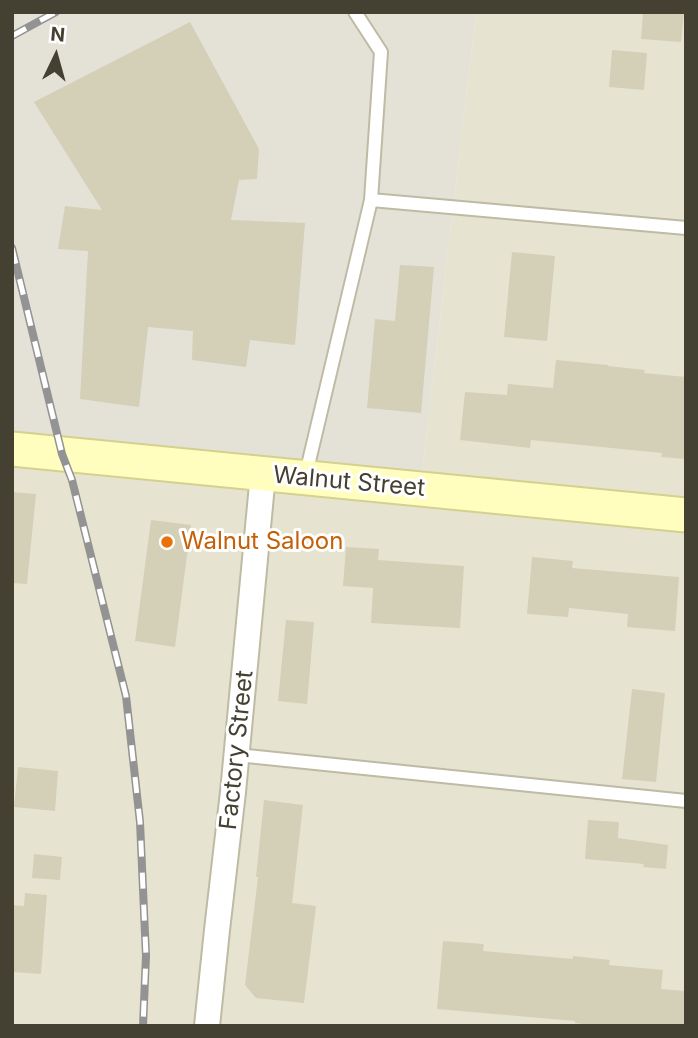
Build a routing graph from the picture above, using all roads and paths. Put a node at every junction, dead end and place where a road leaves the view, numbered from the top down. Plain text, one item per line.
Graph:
1 (355, 12) edge
2 (371, 200) junction
3 (686, 228) edge
4 (12, 449) edge
5 (263, 474) junction
6 (305, 478) junction
7 (686, 515) edge
8 (237, 755) junction
9 (686, 801) edge
10 (207, 1026) edge

1 - 2 lane
2 - 3 lane
2 - 6 lane
4 - 5 street, Walnut Street
5 - 6 street, Walnut Street
5 - 8 street, Factory Street
6 - 7 street, Walnut Street
8 - 9 lane
8 - 10 street, Factory Street

